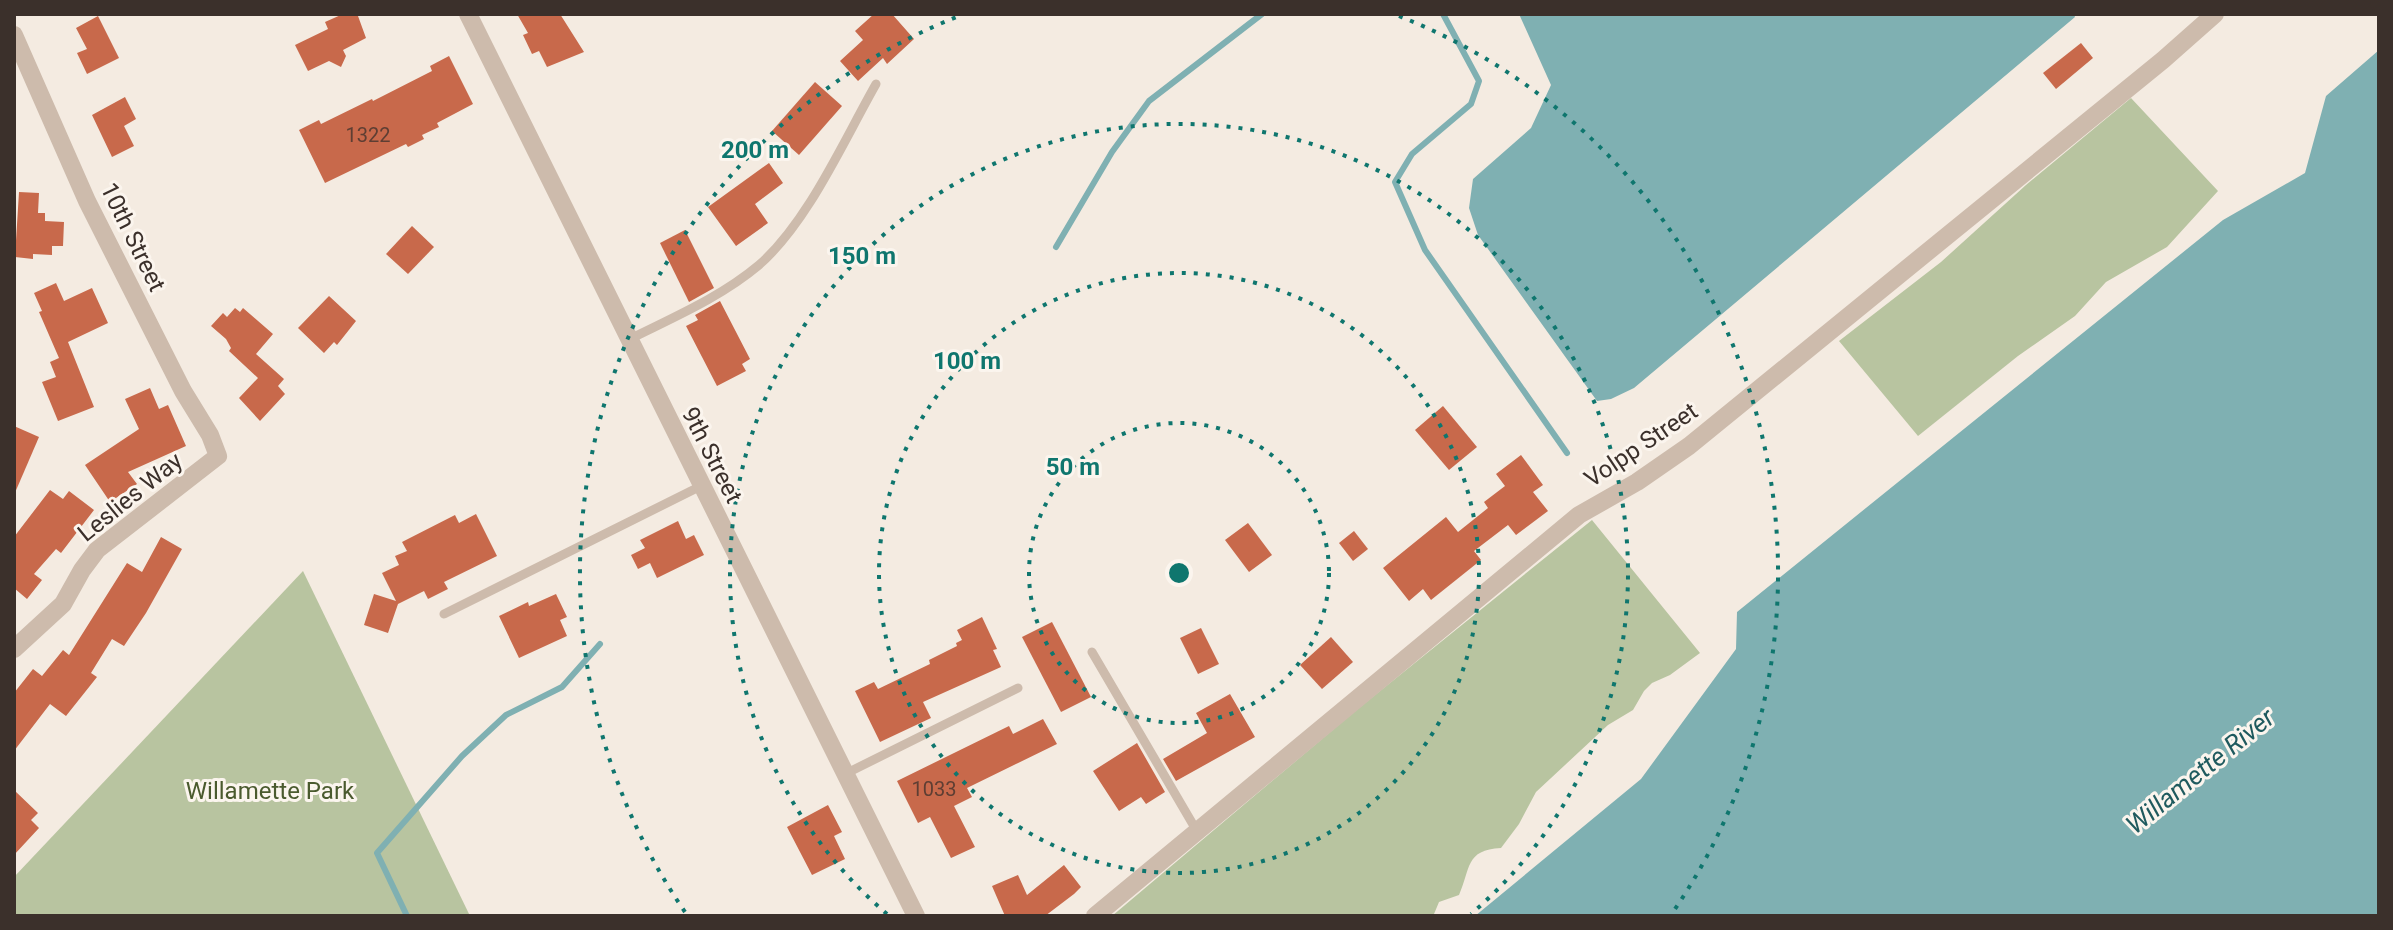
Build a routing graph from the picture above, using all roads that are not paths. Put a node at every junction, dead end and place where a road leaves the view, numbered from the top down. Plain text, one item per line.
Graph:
1 (468, 14) edge
2 (2215, 14) edge
3 (14, 35) edge
4 (876, 84) dead end
5 (630, 339) junction
6 (218, 456) joint
7 (701, 486) junction
8 (444, 614) dead end
9 (14, 649) edge
10 (1092, 652) dead end
11 (1018, 688) dead end
12 (845, 774) junction
13 (1198, 833) junction
14 (916, 916) edge
15 (1095, 916) edge

1 - 5 street, 9th Street
2 - 13 street, Volpp Street
3 - 6 street, 10th Street
4 - 5 lane
5 - 7 street, 9th Street
6 - 9 street, Leslies Way
7 - 8 lane
7 - 12 street, 9th Street
10 - 13 lane
11 - 12 lane
12 - 14 street, 9th Street
13 - 15 street, Volpp Street

